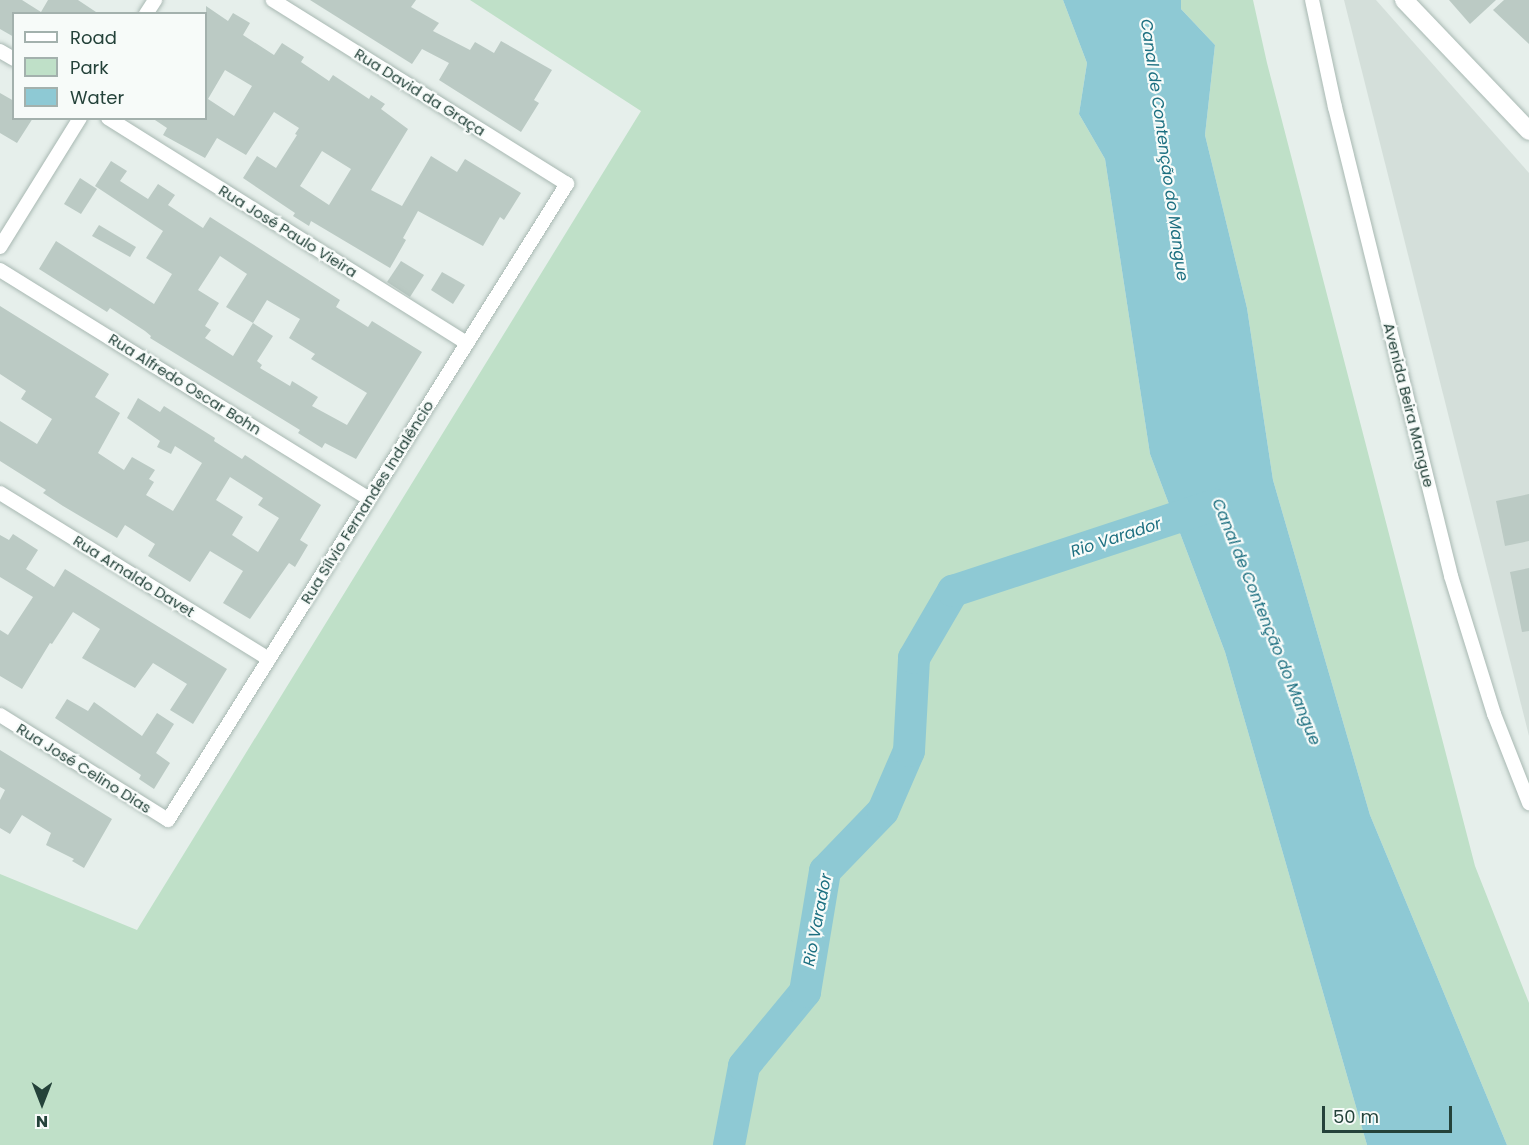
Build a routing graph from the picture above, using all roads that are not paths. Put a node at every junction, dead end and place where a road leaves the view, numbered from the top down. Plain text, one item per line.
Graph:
1 (273, 0) edge
2 (1312, 0) edge
3 (1404, 0) edge
4 (79, 120) edge
5 (111, 120) edge
6 (1529, 131) edge
7 (567, 184) joint
8 (0, 247) edge
9 (0, 270) edge
10 (467, 343) junction
11 (0, 493) edge
12 (369, 499) junction
13 (269, 659) junction
14 (0, 716) edge
15 (1529, 804) edge
16 (168, 820) joint

1 - 7 street, Rua David da Graça
2 - 15 street, Avenida Beira Mangue
3 - 6 street
4 - 8 street
5 - 10 street, Rua José Paulo Vieira
7 - 10 street, Rua Sílvio Fernandes Indalêncio
9 - 12 street, Rua Alfredo Oscar Bohn
10 - 12 street, Rua Sílvio Fernandes Indalêncio
11 - 13 street, Rua Arnaldo Davet
12 - 13 street, Rua Sílvio Fernandes Indalêncio
13 - 16 street, Rua Sílvio Fernandes Indalêncio
14 - 16 street, Rua José Celino Dias

